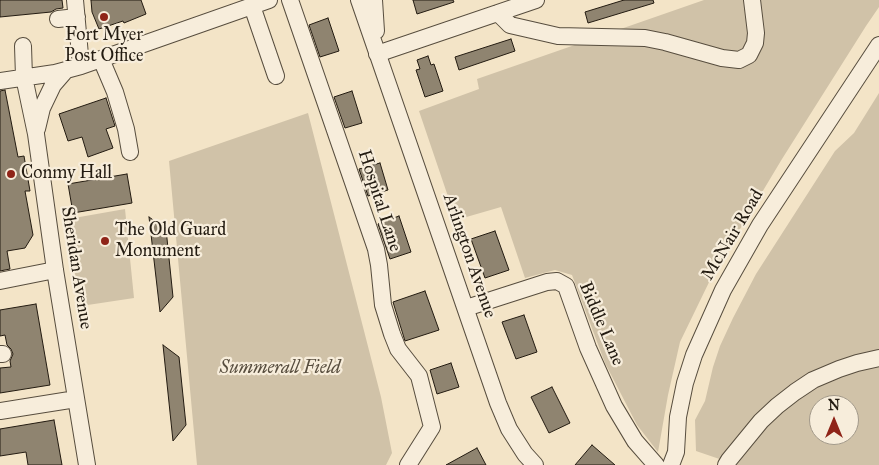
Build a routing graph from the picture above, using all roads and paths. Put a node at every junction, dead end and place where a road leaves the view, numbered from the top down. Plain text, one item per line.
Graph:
1 (76, 0) edge
2 (269, 0) edge
3 (290, 0) edge
4 (359, 0) edge
5 (374, 0) edge
6 (536, 0) edge
7 (752, 0) edge
8 (252, 6) junction
9 (498, 13) junction
10 (77, 17) junction
11 (58, 19) dead end
12 (879, 45) edge
13 (23, 46) dead end
14 (377, 54) junction
15 (102, 59) junction
16 (73, 68) junction
17 (276, 76) dead end
18 (24, 77) junction
19 (0, 81) edge
20 (36, 134) junction
21 (130, 152) dead end
22 (55, 270) junction
23 (0, 281) edge
24 (466, 308) junction
25 (879, 358) edge
26 (76, 399) junction
27 (0, 411) edge
28 (87, 465) edge
29 (408, 465) edge
30 (534, 465) edge
31 (656, 465) edge
32 (671, 465) edge
33 (726, 465) edge

1 - 10 street
2 - 8 street
3 - 29 street, Hospital Lane
4 - 14 street, Arlington Avenue
5 - 14 street, Arlington Avenue
6 - 9 street
7 - 9 street
8 - 15 street
8 - 17 street
9 - 14 street
10 - 11 street
10 - 16 street
12 - 32 street, McNair Road
13 - 18 street, Sheridan Avenue
14 - 24 street, Arlington Avenue
15 - 16 street
15 - 21 street
16 - 18 street
16 - 20 street
18 - 19 street
18 - 20 street, Sheridan Avenue
20 - 22 street, Sheridan Avenue
22 - 23 street
22 - 26 street, Sheridan Avenue
24 - 30 street, Arlington Avenue
24 - 31 street, Biddle Lane
25 - 33 street
26 - 27 street
26 - 28 street, Sheridan Avenue

